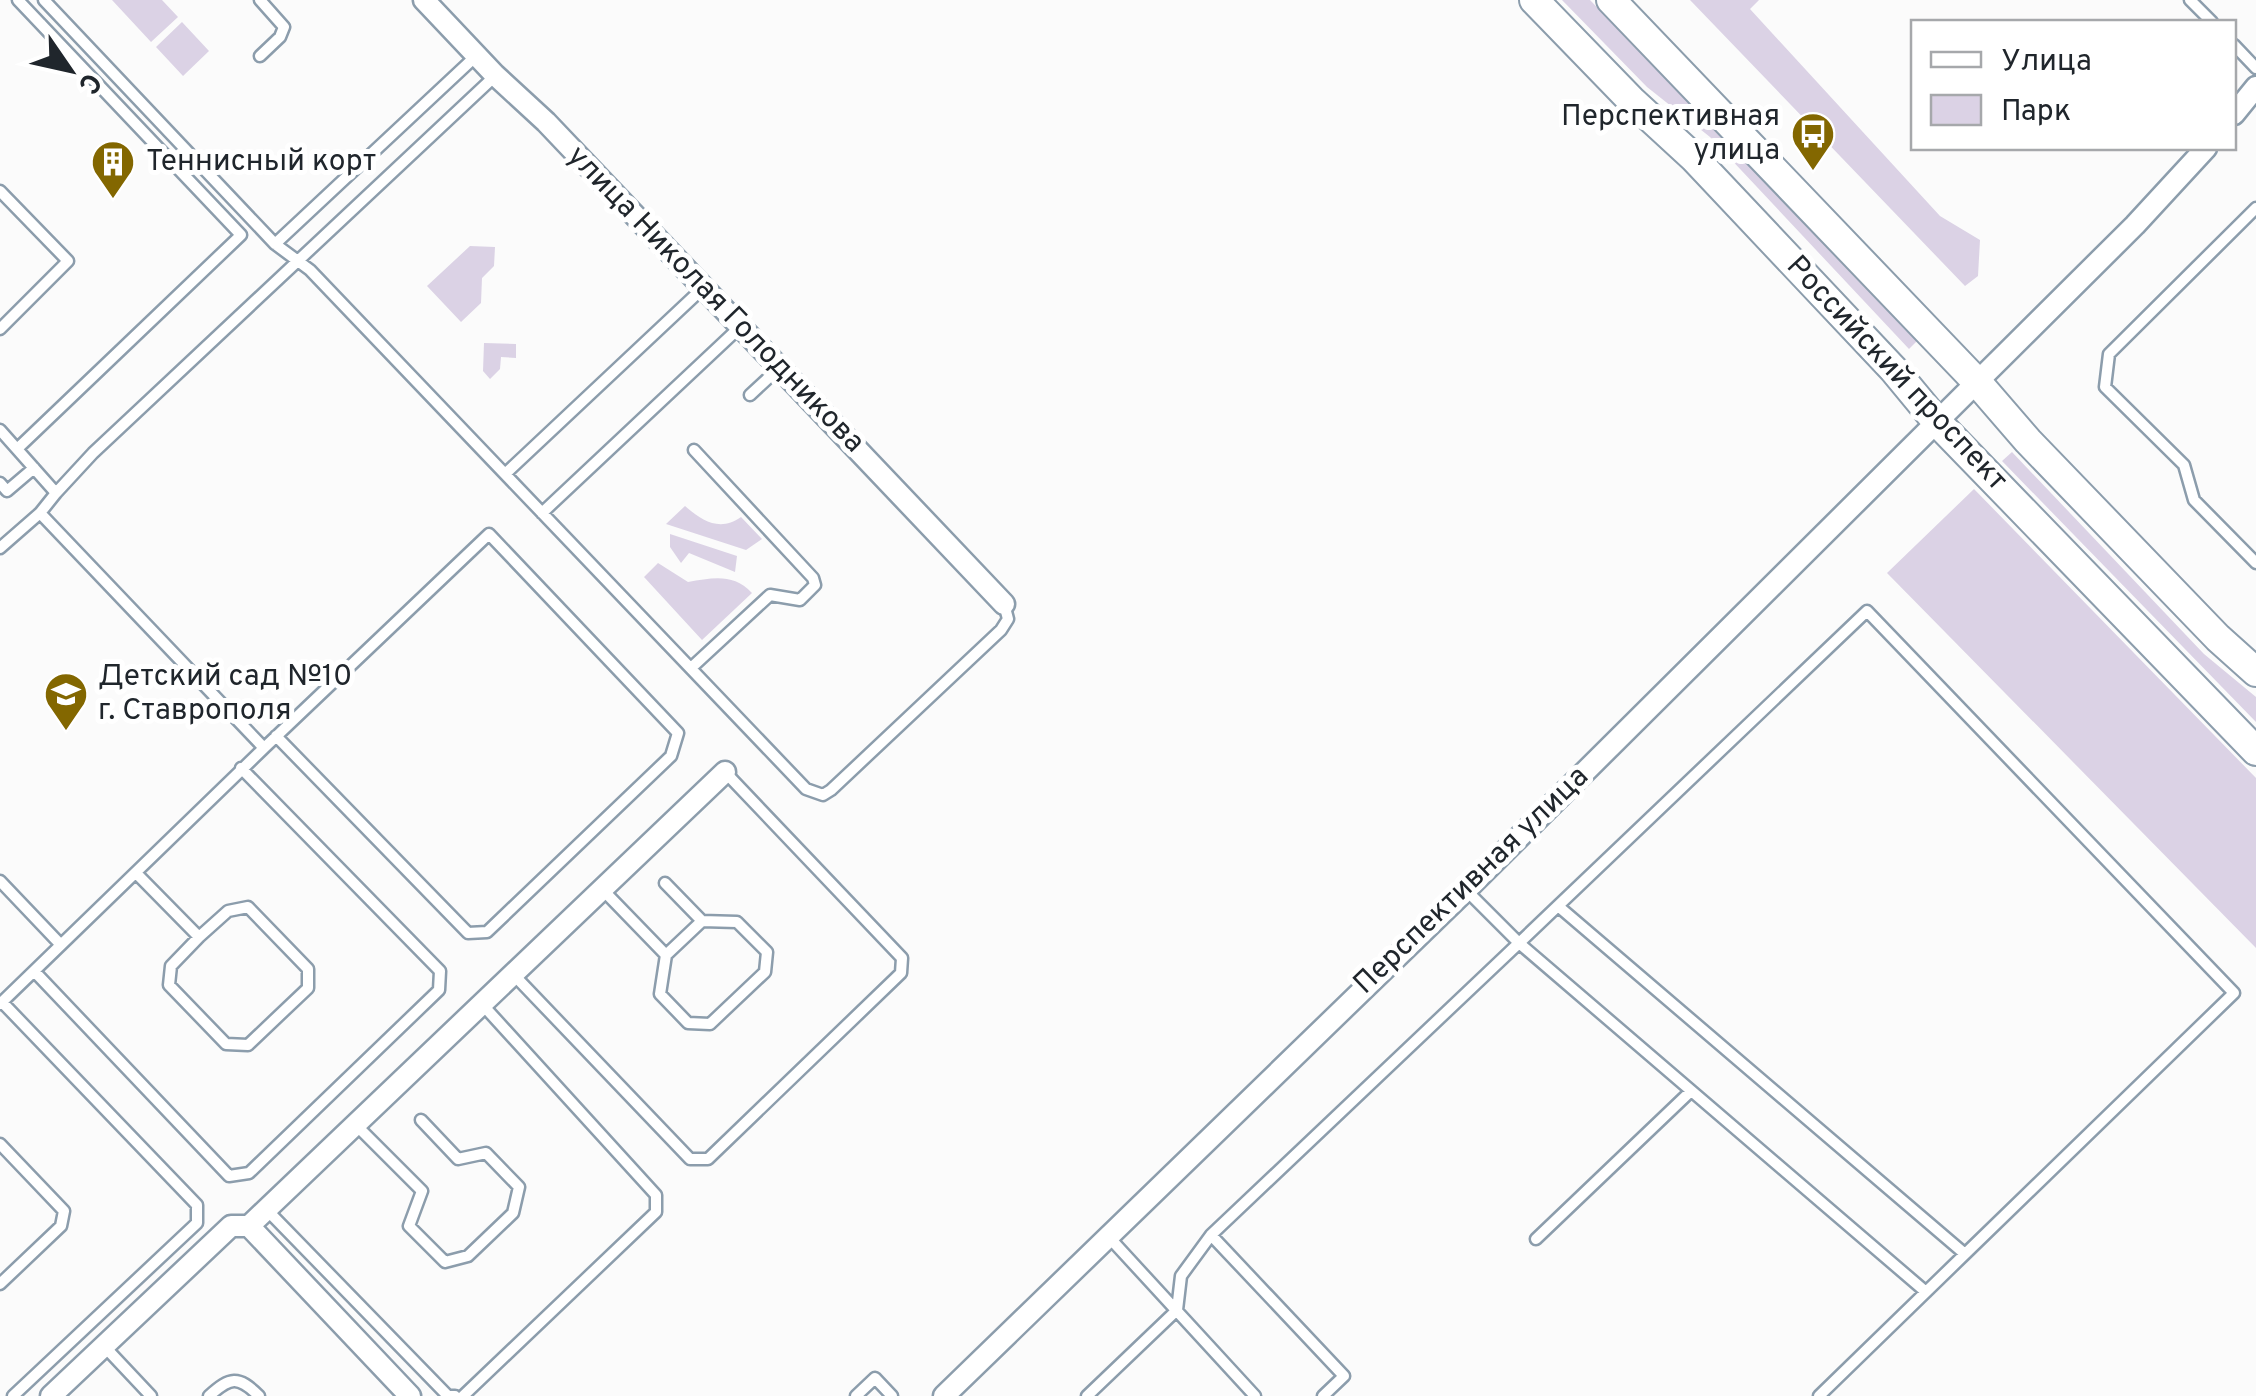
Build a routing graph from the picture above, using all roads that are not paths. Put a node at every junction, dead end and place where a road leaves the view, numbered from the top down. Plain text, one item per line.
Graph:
1 (18, 0) edge
2 (44, 0) edge
3 (260, 0) edge
4 (424, 0) edge
5 (1534, 0) edge
6 (1611, 0) edge
7 (2190, 0) edge
8 (2210, 20) edge
9 (2236, 47) edge
10 (476, 55) junction
11 (260, 56) dead end
12 (2256, 68) edge
13 (495, 75) junction
14 (2256, 87) edge
15 (2236, 112) edge
16 (2204, 150) edge
17 (0, 191) edge
18 (2256, 208) edge
19 (275, 244) junction
20 (298, 261) junction
21 (703, 288) junction
22 (740, 327) junction
23 (0, 328) edge
24 (779, 368) junction
25 (1978, 382) junction
26 (750, 395) dead end
27 (1937, 422) junction
28 (0, 430) edge
29 (18, 449) junction
30 (694, 450) dead end
31 (34, 468) junction
32 (505, 474) junction
33 (2, 491) edge
34 (56, 494) junction
35 (40, 513) junction
36 (542, 513) junction
37 (0, 548) edge
38 (2256, 563) edge
39 (1004, 604) joint
40 (690, 668) junction
41 (2256, 672) edge
42 (276, 736) junction
43 (264, 748) junction
44 (2256, 750) edge
45 (241, 768) junction
46 (726, 772) joint
47 (136, 873) junction
48 (0, 880) edge
49 (664, 883) dead end
50 (602, 889) junction
51 (1466, 890) junction
52 (1558, 906) junction
53 (702, 920) junction
54 (199, 938) junction
55 (1519, 943) junction
56 (61, 945) junction
57 (666, 955) junction
58 (34, 971) junction
59 (512, 974) junction
60 (1, 1003) edge
61 (482, 1003) junction
62 (1690, 1091) junction
63 (422, 1120) dead end
64 (355, 1124) junction
65 (0, 1144) edge
66 (266, 1210) junction
67 (249, 1226) junction
68 (1107, 1235) junction
69 (1210, 1235) junction
70 (1536, 1239) dead end
71 (1965, 1254) junction
72 (0, 1284) edge
73 (1926, 1292) junction
74 (1177, 1310) junction
75 (104, 1346) junction
76 (13, 1396) edge
77 (52, 1396) edge
78 (151, 1396) edge
79 (209, 1396) edge
80 (259, 1396) edge
81 (410, 1396) edge
82 (456, 1396) edge
83 (463, 1396) edge
84 (856, 1396) edge
85 (892, 1396) edge
86 (944, 1396) edge
87 (1086, 1396) edge
88 (1255, 1396) edge
89 (1323, 1396) edge
90 (1819, 1396) edge

1 - 29 lane
2 - 19 lane
3 - 11 lane
4 - 10 street, улица Николая Голодникова
5 - 27 main road, Российский проспект
6 - 25 main road, Российский проспект
7 - 8 lane
9 - 12 lane
10 - 13 street, улица Николая Голодникова
10 - 19 lane
13 - 20 lane
13 - 21 street, улица Николая Голодникова
14 - 15 street
16 - 25 street, Перспективная улица
17 - 23 lane
18 - 38 lane
19 - 20 lane
20 - 32 lane
20 - 34 lane
21 - 22 street, улица Николая Голодникова
21 - 32 lane
22 - 24 street, улица Николая Голодникова
22 - 36 lane
24 - 26 lane
24 - 39 street, улица Николая Голодникова
25 - 27 street, Перспективная улица
25 - 41 main road, Российский проспект
27 - 44 main road, Российский проспект
27 - 51 street, Перспективная улица
28 - 29 lane
29 - 31 lane
30 - 40 lane
31 - 33 lane
31 - 34 lane
32 - 36 lane
34 - 35 lane
35 - 37 lane
35 - 43 lane
36 - 40 lane
39 - 40 lane
42 - 42 lane
42 - 43 lane
43 - 45 lane
45 - 47 lane
45 - 58 lane
46 - 50 street
46 - 59 lane
47 - 54 lane
47 - 56 lane
48 - 56 lane
49 - 53 lane
50 - 57 lane
50 - 59 street
51 - 55 lane
51 - 68 street, Перспективная улица
52 - 55 lane
52 - 71 lane
52 - 71 lane
53 - 57 lane
53 - 57 lane
54 - 54 lane
55 - 62 lane
55 - 69 lane
56 - 58 lane
58 - 60 lane
59 - 61 street
60 - 76 lane
61 - 64 street
61 - 83 lane
62 - 70 lane
62 - 73 lane
63 - 64 lane
64 - 66 street
65 - 72 lane
66 - 67 street
66 - 82 lane
67 - 75 street
67 - 81 street
68 - 74 lane
68 - 86 street, Перспективная улица
69 - 74 lane
69 - 89 lane
71 - 73 lane
73 - 90 lane
74 - 87 lane
74 - 88 lane
75 - 77 street
75 - 78 lane
79 - 80 lane
84 - 85 lane

